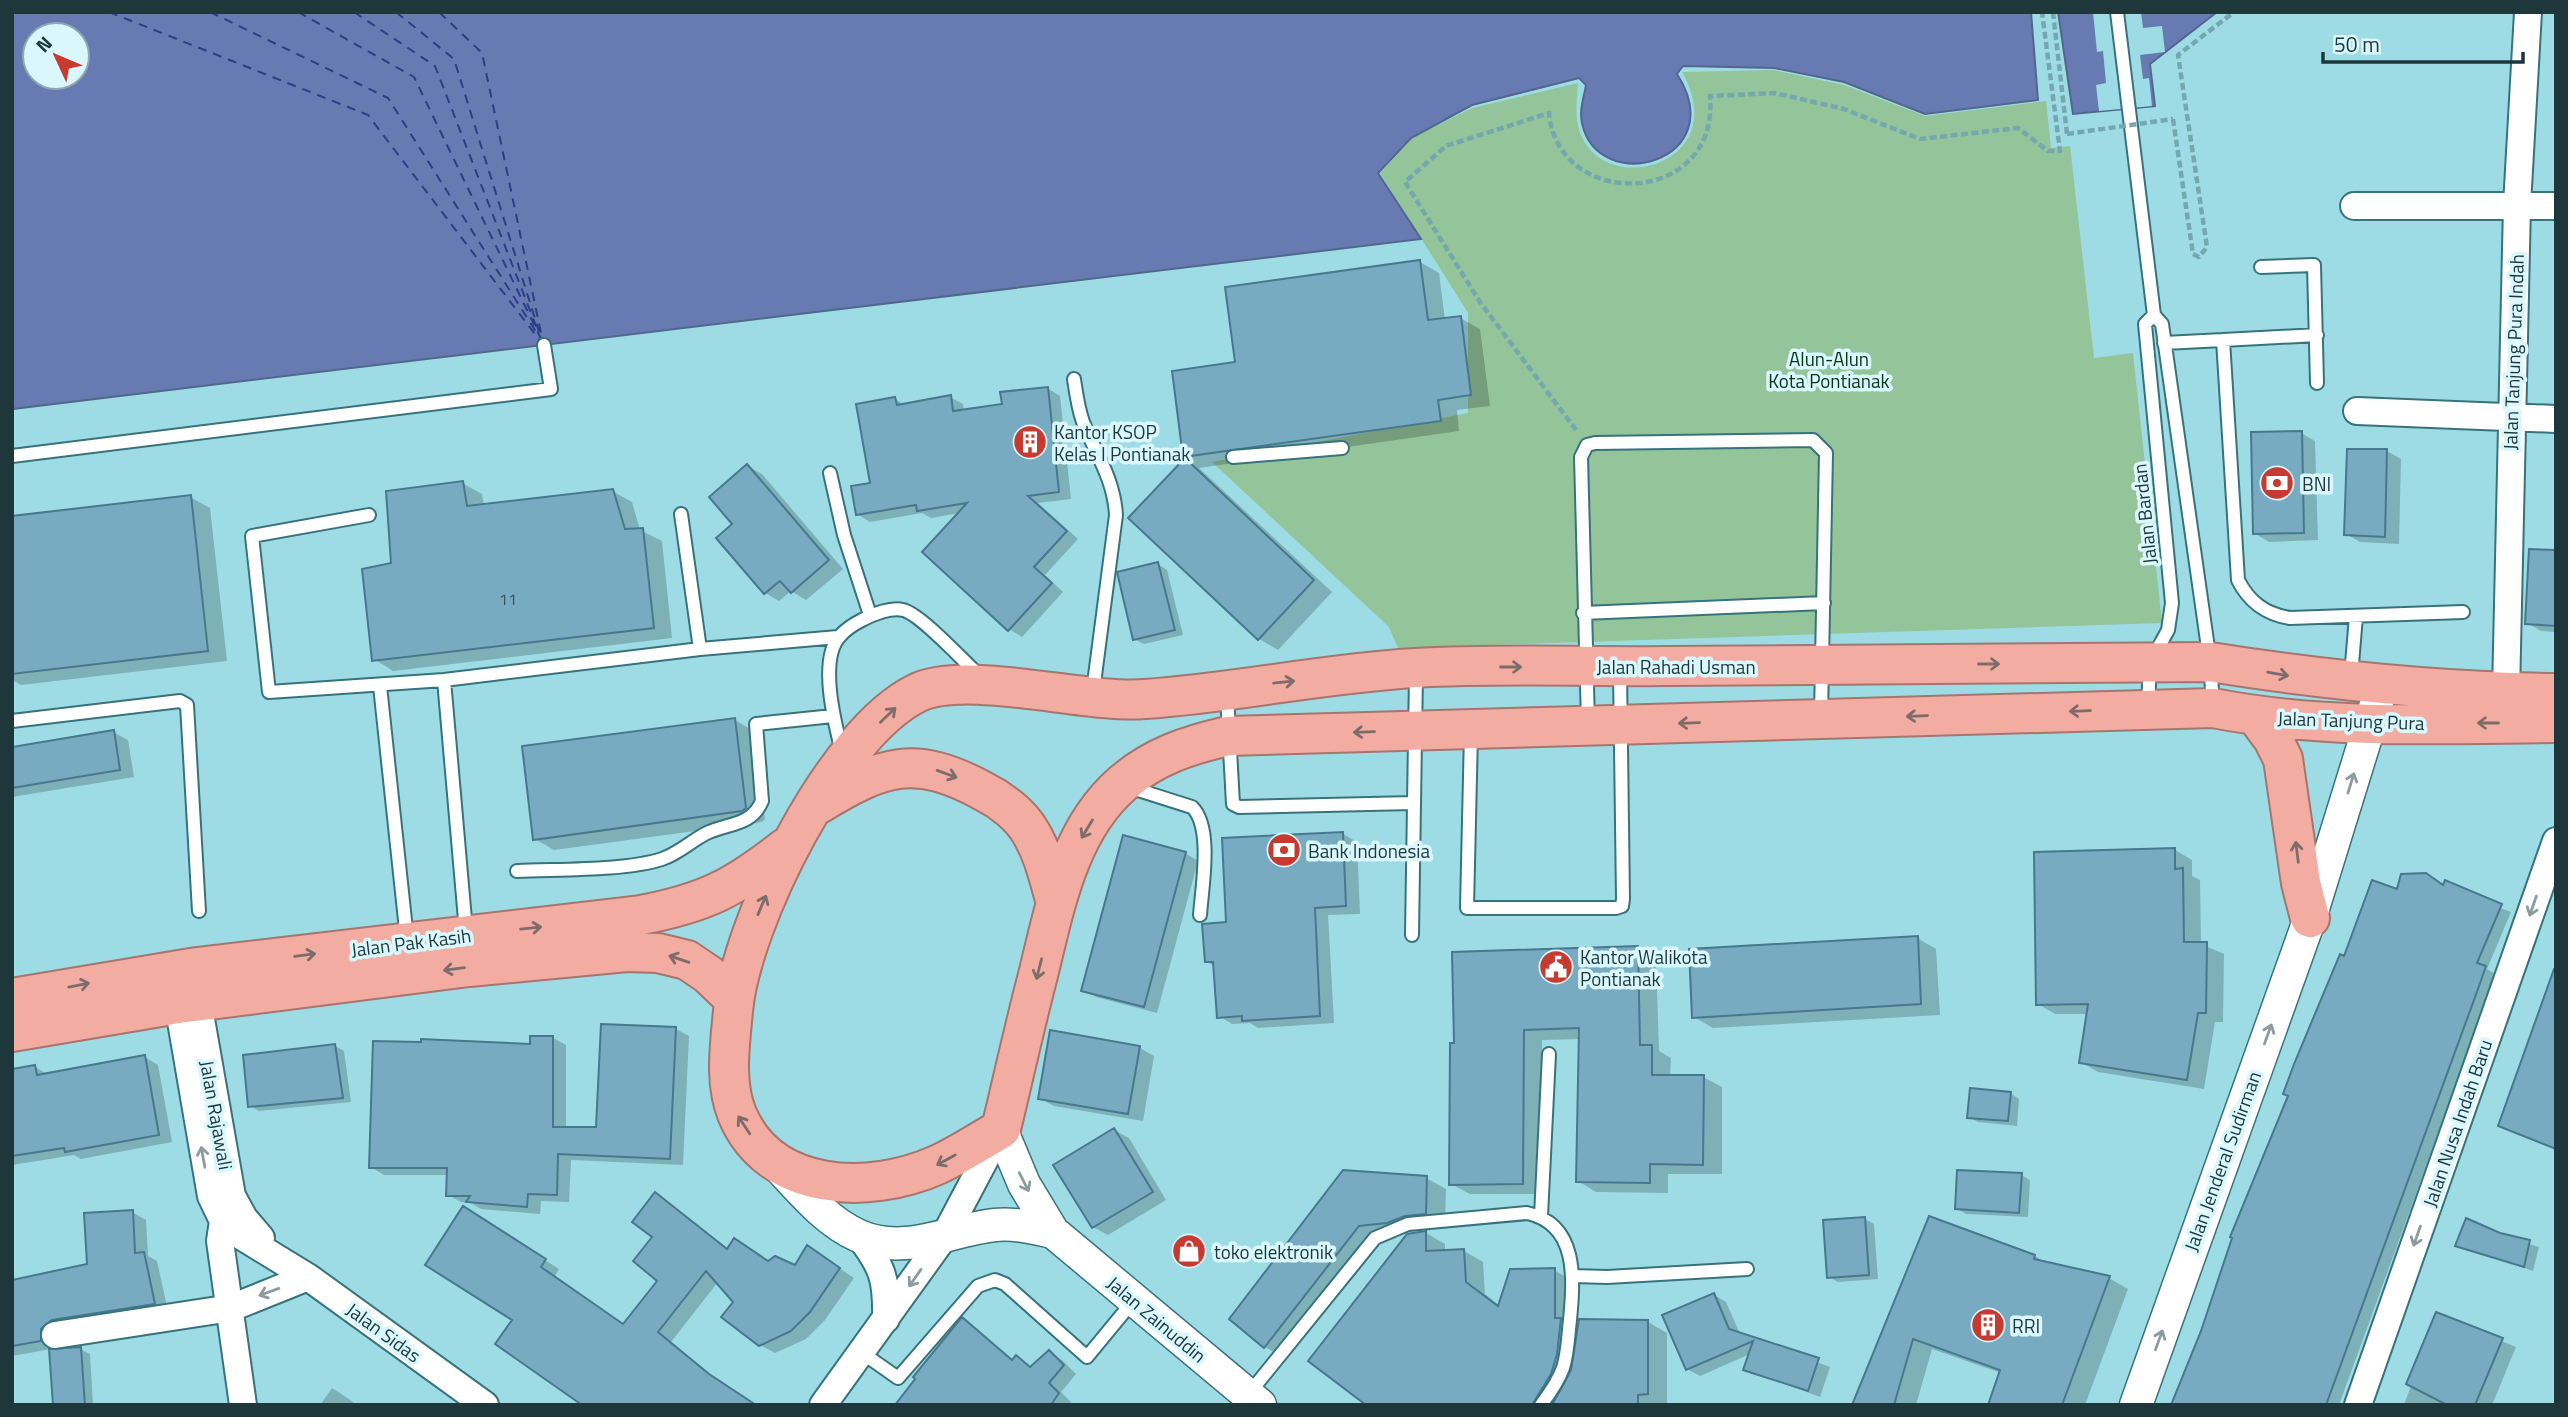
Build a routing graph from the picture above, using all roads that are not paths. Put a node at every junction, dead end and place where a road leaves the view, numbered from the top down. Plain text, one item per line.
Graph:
1 (2117, 12) edge
2 (2528, 12) edge
3 (2517, 205) junction
4 (2354, 206) dead end
5 (2556, 206) edge
6 (2261, 267) dead end
7 (2154, 315) junction
8 (2317, 335) junction
9 (2222, 340) junction
10 (2164, 343) junction
11 (544, 345) dead end
12 (1074, 379) dead end
13 (2317, 383) dead end
14 (2357, 411) dead end
15 (2511, 416) junction
16 (2556, 419) edge
17 (1342, 448) dead end
18 (12, 456) edge
19 (1233, 457) dead end
20 (830, 473) dead end
21 (681, 514) dead end
22 (369, 515) dead end
23 (1824, 603) junction
24 (2463, 612) dead end
25 (1583, 613) junction
26 (870, 615) junction
27 (2356, 616) junction
28 (838, 637) junction
29 (700, 649) junction
30 (2210, 662) junction
31 (2150, 663) junction
32 (1823, 665) junction
33 (1603, 667) junction
34 (1416, 668) junction
35 (444, 680) junction
36 (2367, 681) junction
37 (380, 686) junction
38 (992, 687) junction
39 (1227, 688) junction
40 (2506, 693) junction
41 (2556, 693) edge
42 (1091, 699) junction
43 (2213, 708) junction
44 (2148, 709) junction
45 (833, 716) junction
46 (2256, 716) junction
47 (1821, 719) junction
48 (12, 721) edge
49 (2556, 723) edge
50 (2369, 724) junction
51 (1605, 725) junction
52 (1471, 729) junction
53 (1416, 731) junction
54 (1228, 736) junction
55 (844, 762) junction
56 (1121, 784) junction
57 (1413, 803) junction
58 (815, 807) junction
59 (2556, 841) edge
60 (793, 842) junction
61 (517, 871) dead end
62 (1056, 903) junction
63 (199, 911) dead end
64 (1200, 915) dead end
65 (2310, 918) junction
66 (467, 935) junction
67 (1412, 935) dead end
68 (408, 943) junction
69 (12, 998) edge
70 (734, 999) junction
71 (188, 1003) junction
72 (12, 1032) edge
73 (1549, 1054) dead end
74 (1001, 1129) junction
75 (779, 1167) junction
76 (230, 1214) junction
77 (1541, 1216) junction
78 (1054, 1232) junction
79 (859, 1236) junction
80 (944, 1237) junction
81 (1747, 1269) dead end
82 (1572, 1276) junction
83 (308, 1277) junction
84 (1134, 1300) junction
85 (231, 1308) junction
86 (886, 1319) junction
87 (55, 1335) dead end
88 (861, 1352) junction
89 (1250, 1402) edge
90 (243, 1405) edge
91 (485, 1405) edge
92 (822, 1405) edge
93 (1541, 1405) edge
94 (2136, 1405) edge
95 (2358, 1405) edge

1 - 7 lane, Jalan Bardan
2 - 3 street, Jalan Tanjung Pura Indah
3 - 4 street
3 - 5 street
3 - 15 street, Jalan Tanjung Pura Indah
6 - 8 lane
7 - 10 lane, Jalan Bardan
7 - 31 lane, Jalan Bardan
8 - 9 lane
8 - 13 lane
9 - 10 lane
9 - 27 lane
10 - 30 lane, Jalan Bardan
11 - 18 lane
12 - 42 lane
14 - 15 street
15 - 16 street
15 - 40 street, Jalan Tanjung Pura Indah
17 - 19 lane
20 - 26 lane
21 - 29 lane
22 - 37 lane
23 - 25 lane
23 - 25 lane
23 - 32 lane
24 - 27 lane
25 - 33 lane
26 - 28 lane
26 - 38 lane
27 - 36 lane
28 - 29 lane
28 - 45 lane
29 - 35 lane
30 - 31 highway, Jalan Rahadi Usman
30 -> 36 highway, Jalan Tanjung Pura
30 - 43 lane, Jalan Bardan
32 -> 31 highway, Jalan Rahadi Usman
31 - 44 lane, Jalan Bardan
32 - 33 highway, Jalan Rahadi Usman
32 - 47 lane
34 -> 33 highway, Jalan Rahadi Usman
33 - 51 lane
33 - 51 lane
39 -> 34 highway, Jalan Rahadi Usman
34 - 53 lane
35 - 37 lane
35 - 66 lane
36 - 40 highway, Jalan Tanjung Pura
36 - 50 street, Jalan Jenderal Sudirman
37 - 68 lane
38 - 42 highway, Jalan Rahadi Usman
55 -> 38 highway, Jalan Rahadi Usman
39 - 42 highway, Jalan Rahadi Usman
39 - 54 lane
40 - 41 highway, Jalan Tanjung Pura
43 - 44 highway, Jalan Tanjung Pura
43 - 46 highway, Jalan Tanjung Pura
44 -> 47 highway
45 - 55 lane
45 - 61 lane
46 - 50 highway, Jalan Tanjung Pura
65 -> 46 highway
47 -> 51 highway
48 - 63 lane
49 -> 50 highway, Jalan Tanjung Pura
65 -> 50 street, Jalan Jenderal Sudirman
51 - 52 highway
51 - 52 lane
52 - 53 highway
53 -> 54 highway
53 - 57 lane
54 - 56 highway
54 - 57 lane
55 - 58 highway, Jalan Rahadi Usman
56 -> 62 highway
56 - 64 lane
57 - 67 lane
58 - 60 highway, Jalan Rahadi Usman
58 -> 62 highway
59 -> 95 street, Jalan Nusa Indah Baru
66 -> 60 highway, Jalan Pak Kasih
70 -> 60 highway, Jalan Rahadi Usman
62 -> 74 highway
94 -> 65 street, Jalan Jenderal Sudirman
66 - 68 highway, Jalan Pak Kasih
69 -> 68 highway, Jalan Pak Kasih
70 -> 71 highway, Jalan Pak Kasih
75 -> 70 highway, Jalan Rahadi Usman
71 - 72 highway, Jalan Pak Kasih
71 - 76 street, Jalan Rajawali
73 - 77 lane
74 -> 75 highway
74 -> 78 street, Jalan Zainuddin
74 - 80 street
75 - 79 street
76 - 83 street, Jalan Sidas
76 - 85 street, Jalan Rajawali
77 - 82 lane
77 - 89 lane
78 - 80 street
78 - 84 street, Jalan Zainuddin
79 - 80 street
79 - 86 street
80 -> 86 street
81 - 82 lane
82 - 93 lane
83 -> 85 street
83 - 91 street, Jalan Sidas
84 - 88 lane
84 - 89 street, Jalan Zainuddin
85 - 87 street
85 - 90 street, Jalan Rajawali
86 - 88 street
88 - 92 street

